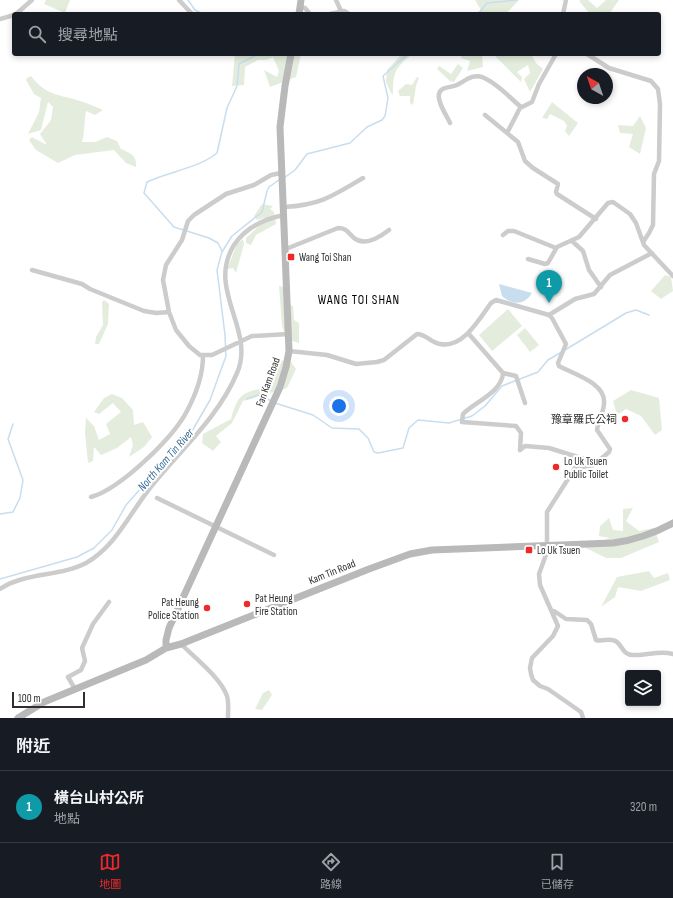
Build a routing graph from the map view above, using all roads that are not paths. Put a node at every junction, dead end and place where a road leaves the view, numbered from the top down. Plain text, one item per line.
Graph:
1 (32, 0) edge
2 (178, 0) edge
3 (336, 0) edge
4 (566, 0) edge
5 (300, 7) edge
6 (341, 11) junction
7 (17, 12) edge
8 (190, 12) edge
9 (308, 12) edge
10 (337, 12) edge
11 (347, 12) edge
12 (563, 12) edge
13 (12, 15) edge
14 (0, 19) edge
15 (291, 56) edge
16 (555, 56) edge
17 (590, 56) edge
18 (521, 107) junction
19 (485, 115) dead end
20 (450, 123) dead end
21 (507, 133) junction
22 (281, 173) junction
23 (363, 178) dead end
24 (284, 211) junction
25 (596, 219) junction
26 (389, 230) dead end
27 (503, 235) dead end
28 (572, 241) junction
29 (643, 242) junction
30 (556, 248) junction
31 (286, 249) junction
32 (652, 253) junction
33 (528, 259) dead end
34 (673, 268) edge
35 (32, 270) dead end
36 (668, 270) junction
37 (673, 276) edge
38 (601, 287) junction
39 (169, 312) junction
40 (548, 315) junction
41 (468, 333) junction
42 (289, 334) junction
43 (241, 341) junction
44 (289, 351) junction
45 (203, 356) junction
46 (503, 372) junction
47 (525, 403) dead end
48 (597, 463) junction
49 (91, 497) dead end
50 (158, 498) dead end
51 (673, 523) edge
52 (215, 527) junction
53 (547, 545) junction
54 (274, 554) dead end
55 (0, 589) edge
56 (109, 602) dead end
57 (552, 610) junction
58 (181, 644) junction
59 (166, 648) junction
60 (673, 654) edge
61 (75, 689) junction
62 (18, 718) edge
63 (228, 718) edge
64 (583, 718) edge

1 - 7 street
2 - 8 street
3 - 6 street
4 - 12 street
5 - 9 street
6 - 10 street
6 - 11 street
13 - 14 street
15 - 22 main road, Fan Kam Road
16 - 18 street
17 - 29 street
18 - 20 street
18 - 21 street
19 - 21 street
21 - 25 street
22 - 24 main road, Fan Kam Road
22 - 39 street
23 - 24 street
24 - 31 main road, Fan Kam Road
24 - 43 street
25 - 28 street
25 - 29 street
26 - 31 street
27 - 30 street
28 - 30 street
28 - 38 street
29 - 32 street
30 - 33 street
31 - 42 main road, Fan Kam Road
32 - 36 street
32 - 38 street
34 - 36 street
35 - 39 street
36 - 37 street
38 - 40 street
39 - 45 street
40 - 41 street
40 - 48 street
41 - 44 street
41 - 46 street
42 - 43 street
42 - 44 main road, Fan Kam Road
43 - 45 street
43 - 55 street
44 - 52 main road, Fan Kam Road
45 - 49 street
46 - 47 street
46 - 48 street
48 - 53 street
50 - 52 street
51 - 53 main road, Kam Tin Road
52 - 54 street
52 - 59 main road, Fan Kam Road
53 - 57 street
53 - 58 main road, Kam Tin Road
56 - 61 street
57 - 60 street
57 - 64 street
58 - 59 main road, Kam Tin Road
58 - 63 street
59 - 61 main road, Kam Tin Road
61 - 62 main road, Kam Tin Road

